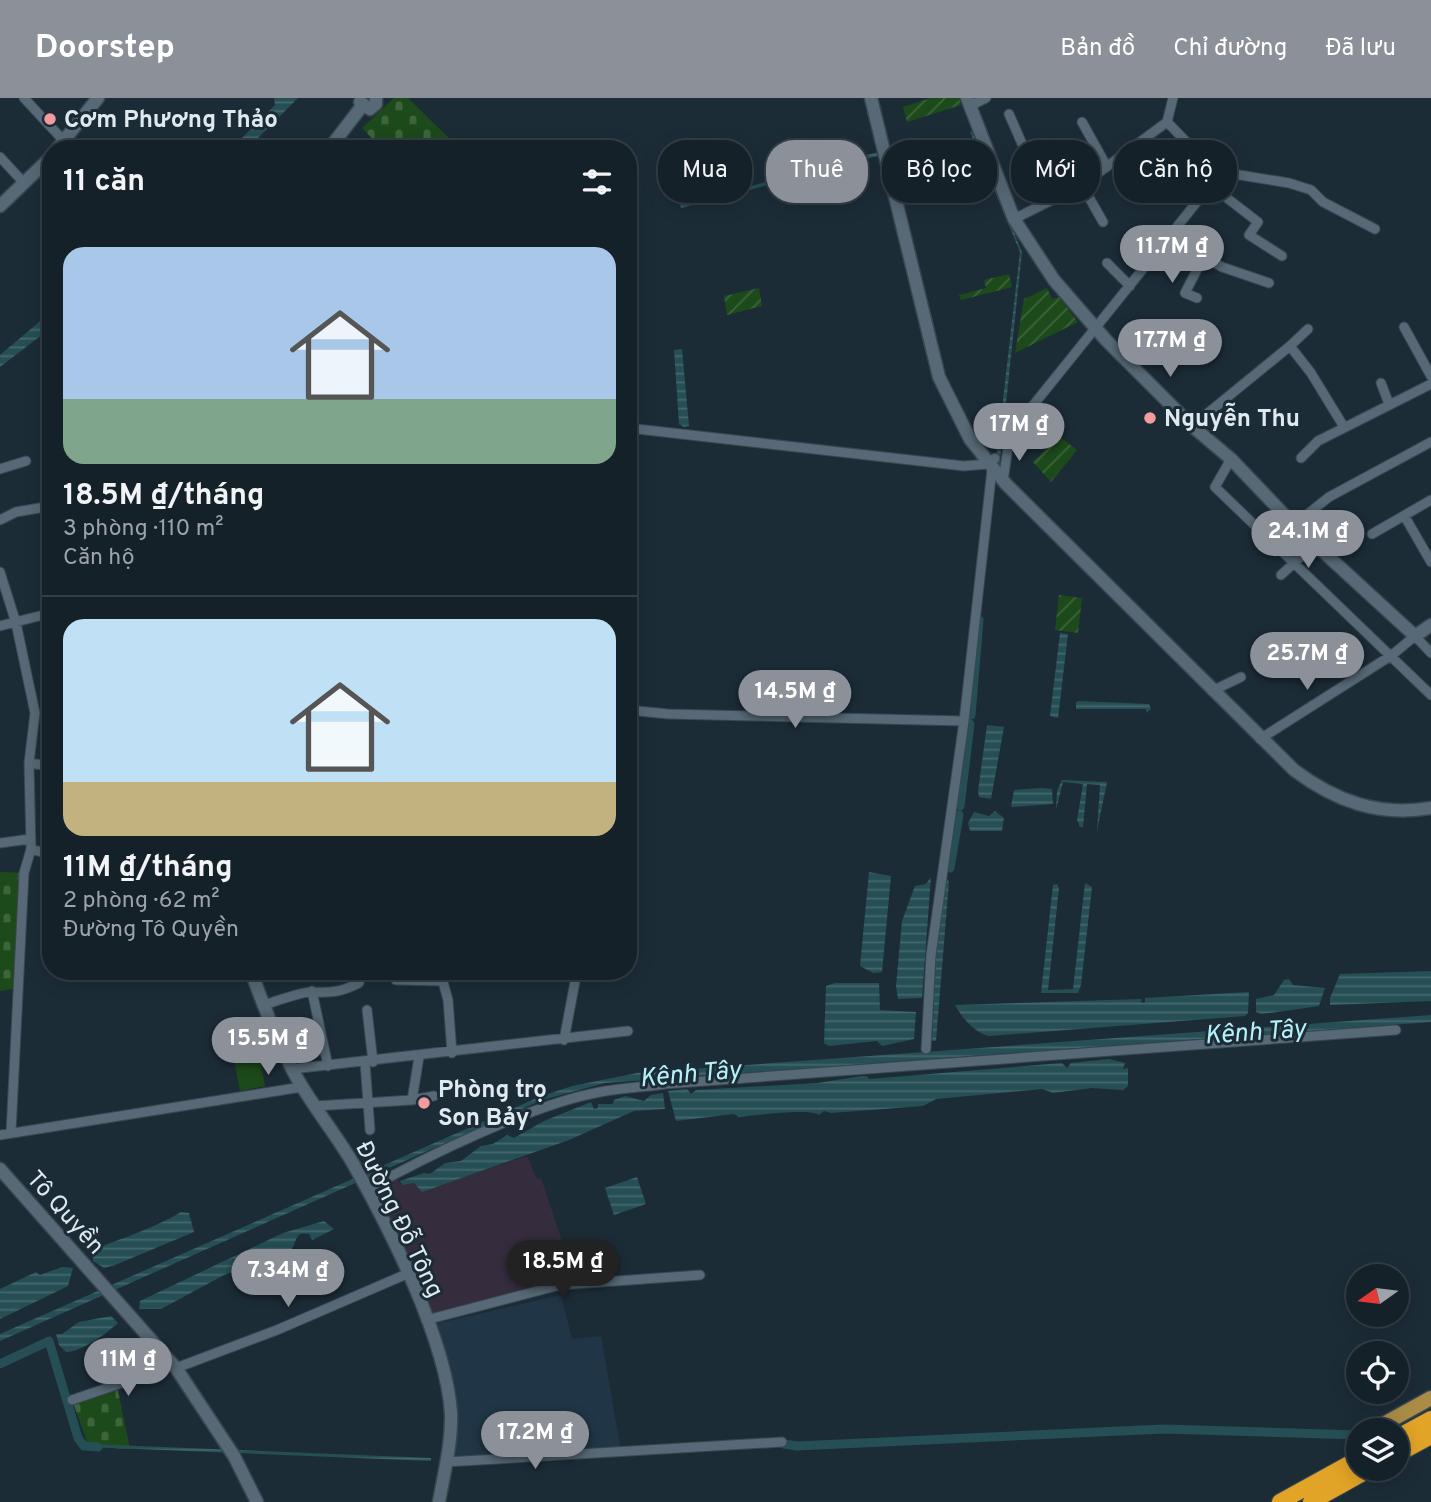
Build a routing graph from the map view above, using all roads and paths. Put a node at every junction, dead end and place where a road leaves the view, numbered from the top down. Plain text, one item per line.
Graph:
1 (24, 98) edge
2 (98, 98) edge
3 (376, 98) edge
4 (871, 98) edge
5 (986, 98) edge
6 (1173, 98) edge
7 (361, 102) edge
8 (968, 102) edge
9 (1009, 114) dead end
10 (1082, 122) dead end
11 (1167, 122) junction
12 (57, 140) edge
13 (63, 140) edge
14 (335, 140) edge
15 (1020, 140) edge
16 (1184, 140) edge
17 (0, 157) edge
18 (42, 166) edge
19 (1107, 167) junction
20 (1100, 172) edge
21 (1237, 175) edge
22 (24, 183) junction
23 (1043, 203) edge
24 (1092, 203) edge
25 (1196, 203) edge
26 (1233, 203) edge
27 (0, 206) edge
28 (1014, 219) junction
29 (1103, 222) dead end
30 (1375, 229) dead end
31 (1170, 237) junction
32 (1136, 241) dead end
33 (1283, 256) dead end
34 (1153, 257) junction
35 (1203, 258) junction
36 (1107, 263) dead end
37 (1269, 283) dead end
38 (1130, 286) junction
39 (1197, 298) dead end
40 (1404, 327) dead end
41 (1096, 328) junction
42 (1308, 329) dead end
43 (1290, 346) junction
44 (1143, 347) dead end
45 (1129, 367) junction
46 (1431, 376) edge
47 (1381, 383) dead end
48 (1431, 384) edge
49 (1389, 404) junction
50 (1192, 426) junction
51 (1344, 427) junction
52 (637, 429) edge
53 (1431, 442) edge
54 (1301, 458) dead end
55 (1231, 459) junction
56 (26, 461) dead end
57 (992, 464) junction
58 (0, 469) edge
59 (1003, 481) junction
60 (1430, 501) edge
61 (42, 508) edge
62 (1405, 517) junction
63 (0, 520) edge
64 (1294, 525) junction
65 (1372, 534) dead end
66 (1315, 544) junction
67 (1431, 562) edge
68 (1294, 563) junction
69 (0, 572) edge
70 (1281, 575) dead end
71 (42, 615) edge
72 (16, 622) junction
73 (1431, 625) edge
74 (0, 626) edge
75 (1415, 636) junction
76 (1431, 653) edge
77 (1392, 655) junction
78 (1241, 677) dead end
79 (1212, 691) junction
80 (1431, 695) edge
81 (637, 711) edge
82 (964, 721) junction
83 (1260, 739) junction
84 (29, 763) junction
85 (42, 765) edge
86 (1430, 807) edge
87 (0, 843) edge
88 (30, 844) junction
89 (42, 850) edge
90 (258, 980) edge
91 (359, 980) edge
92 (442, 980) edge
93 (575, 980) edge
94 (312, 991) junction
95 (264, 1005) junction
96 (367, 1010) dead end
97 (1396, 1030) dead end
98 (628, 1031) dead end
99 (564, 1040) junction
100 (926, 1049) dead end
101 (452, 1053) junction
102 (419, 1057) junction
103 (369, 1063) junction
104 (328, 1066) junction
105 (292, 1069) junction
106 (302, 1087) junction
107 (435, 1096) dead end
108 (412, 1100) junction
109 (368, 1103) junction
110 (315, 1106) junction
111 (370, 1130) dead end
112 (11, 1132) junction
113 (0, 1135) edge
114 (1, 1171) edge
115 (365, 1189) junction
116 (409, 1273) junction
117 (700, 1275) dead end
118 (426, 1320) junction
119 (175, 1366) junction
120 (1431, 1398) edge
121 (72, 1400) dead end
122 (1395, 1418) edge
123 (1431, 1419) edge
124 (1416, 1437) edge
125 (782, 1442) dead end
126 (446, 1462) junction
127 (1346, 1466) edge
128 (1349, 1481) edge
129 (257, 1502) edge
130 (439, 1502) edge
131 (1280, 1502) edge
132 (1311, 1502) edge

1 - 12 street
2 - 13 main road
3 - 7 main road
4 - 57 main road
5 - 8 street
6 - 11 street
7 - 14 main road
8 - 28 main road
9 - 15 street
10 - 19 street
11 - 16 street
11 - 19 street
17 - 22 street
18 - 22 main road
19 - 20 street
21 - 30 street
22 - 27 main road
23 - 28 street
24 - 29 street
25 - 31 street
26 - 33 street
28 - 41 main road
31 - 34 street
31 - 35 street
32 - 34 street
34 - 38 street
35 - 37 street
35 - 39 street
36 - 38 street
38 - 41 street
40 - 46 street
41 - 45 main road
41 - 59 street
42 - 43 street
43 - 50 street
43 - 51 street
44 - 45 street
45 - 50 main road
47 - 49 street
48 - 49 street
49 - 51 street
50 - 55 main road
51 - 54 street
52 - 57 street
53 - 64 street
55 - 64 main road
55 - 68 street
56 - 58 street
57 - 59 main road
57 - 82 street
59 - 79 main road
60 - 62 street
61 - 63 street
62 - 65 street
62 - 67 street
64 - 66 main road
66 - 68 street
66 - 75 main road
68 - 70 street
68 - 77 street
69 - 72 street
71 - 72 street
72 - 74 street
72 - 84 street
73 - 75 main road
75 - 76 street
75 - 77 street
77 - 80 street
77 - 83 street
78 - 79 street
79 - 83 main road
81 - 82 street
82 - 100 street
83 - 86 main road
84 - 85 street
84 - 88 street
87 - 88 street
88 - 89 street
88 - 112 street
90 - 95 main road, Đường Đỗ Tông
91 - 94 street
92 - 101 street
93 - 99 street
94 - 95 street
94 - 104 street
95 - 105 main road, Đường Đỗ Tông
96 - 103 street
97 - 115 street
98 - 99 street
99 - 101 street
101 - 102 street
102 - 103 street
102 - 108 street
103 - 104 street
103 - 109 street
104 - 105 street
105 - 106 main road, Đường Đỗ Tông
106 - 110 main road, Đường Đỗ Tông
106 - 112 street
107 - 108 street
108 - 109 street
109 - 110 street
109 - 111 street
110 - 115 main road, Đường Đỗ Tông
112 - 113 street
114 - 119 main road, Tô Quyền
115 - 116 main road, Đường Đỗ Tông
116 - 118 main road, Đường Đỗ Tông
116 - 119 street
117 - 118 street
118 - 126 main road, Đường Đỗ Tông
119 - 121 street
119 - 129 main road, Tô Quyền
120 - 122 main road
123 - 124 highway
125 - 126 street
126 - 130 main road, Đường Đỗ Tông
127 - 131 highway
128 - 132 highway

